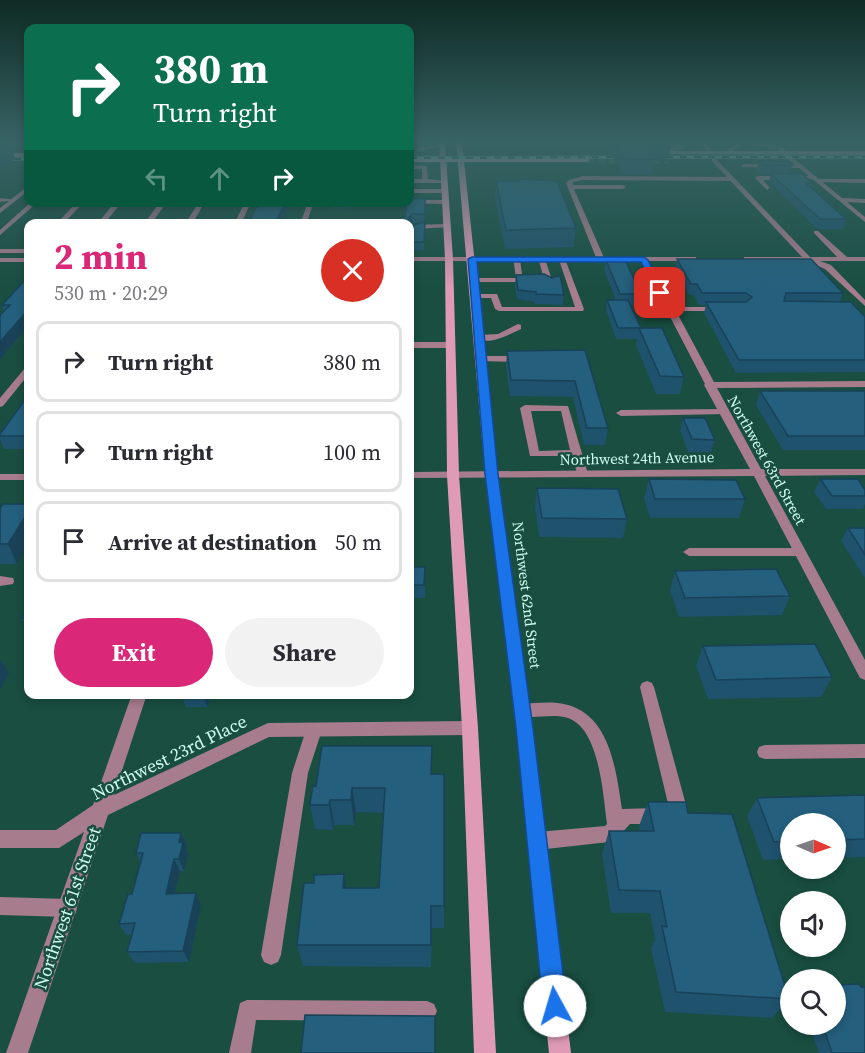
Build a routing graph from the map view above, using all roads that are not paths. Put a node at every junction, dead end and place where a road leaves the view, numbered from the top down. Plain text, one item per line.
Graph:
1 (464, 190) edge
2 (572, 190) edge
3 (743, 190) edge
4 (829, 190) edge
5 (24, 191) edge
6 (414, 191) edge
7 (444, 191) joint
8 (0, 200) edge
9 (13, 200) junction
10 (842, 201) junction
11 (865, 201) edge
12 (414, 202) edge
13 (444, 202) junction
14 (29, 207) edge
15 (76, 207) edge
16 (114, 207) edge
17 (160, 207) edge
18 (0, 211) edge
19 (64, 219) edge
20 (104, 219) edge
21 (151, 219) edge
22 (865, 220) edge
23 (447, 226) junction
24 (414, 227) edge
25 (816, 232) dead end
26 (0, 233) edge
27 (0, 251) edge
28 (24, 251) edge
29 (414, 259) edge
30 (449, 259) junction
31 (472, 259) junction
32 (516, 259) junction
33 (542, 259) junction
34 (702, 259) edge
35 (738, 259) edge
36 (808, 259) junction
37 (844, 259) junction
38 (865, 259) edge
39 (0, 260) edge
40 (24, 260) edge
41 (561, 260) junction
42 (601, 260) junction
43 (644, 260) junction
44 (474, 280) junction
45 (549, 283) edge
46 (476, 296) junction
47 (865, 304) edge
48 (668, 309) junction
49 (732, 309) edge
50 (854, 309) edge
51 (865, 309) edge
52 (518, 327) dead end
53 (480, 338) junction
54 (414, 345) edge
55 (450, 345) junction
56 (482, 359) junction
57 (530, 359) edge
58 (24, 375) edge
59 (865, 384) edge
60 (709, 385) junction
61 (0, 404) edge
62 (724, 412) junction
63 (621, 413) dead end
64 (577, 453) junction
65 (758, 472) junction
66 (865, 472) edge
67 (491, 474) junction
68 (582, 474) junction
69 (414, 475) edge
70 (453, 475) junction
71 (0, 477) edge
72 (24, 477) edge
73 (689, 552) dead end
74 (800, 552) junction
75 (865, 674) edge
76 (647, 687) dead end
77 (138, 699) edge
78 (522, 710) junction
79 (470, 728) junction
80 (314, 730) junction
81 (865, 751) edge
82 (765, 752) dead end
83 (102, 809) junction
84 (616, 827) junction
85 (0, 839) edge
86 (537, 841) junction
87 (0, 906) edge
88 (68, 908) junction
89 (271, 955) dead end
90 (427, 1011) dead end
91 (17, 1053) edge
92 (240, 1053) edge
93 (485, 1053) edge
94 (560, 1053) edge

1 - 31 main road, Northwest 62nd Street
2 - 42 street
3 - 36 street
4 - 10 street
5 - 9 street
6 - 7 street
7 - 13 main road
8 - 9 street
9 - 18 street
10 - 11 street
10 - 22 street
12 - 13 street
13 - 23 main road
14 - 26 street
15 - 19 street
16 - 20 street
17 - 21 street
23 - 24 street
23 - 30 main road
25 - 37 street
27 - 28 street
29 - 30 street
30 - 31 street
30 - 55 main road
31 - 32 street
31 - 44 main road, Northwest 62nd Street
32 - 33 street
32 - 44 street
33 - 41 street
33 - 45 street
34 - 43 street
35 - 36 street
36 - 37 street
36 - 47 street
37 - 38 street
39 - 40 street
41 - 42 street
41 - 46 street
42 - 43 street
43 - 48 street, Northwest 63rd Street
44 - 46 main road, Northwest 62nd Street
46 - 53 main road, Northwest 62nd Street
48 - 49 street
48 - 60 street, Northwest 63rd Street
50 - 51 street
52 - 53 street
53 - 56 main road, Northwest 62nd Street
54 - 55 street
55 - 70 main road
56 - 57 street
56 - 67 main road, Northwest 62nd Street
58 - 61 street
59 - 60 street
60 - 62 street, Northwest 63rd Street
62 - 63 street
62 - 65 street, Northwest 63rd Street
64 - 64 street
64 - 68 street
65 - 66 street, Northwest 24th Avenue
65 - 68 street, Northwest 24th Avenue
65 - 74 street, Northwest 63rd Street
67 - 68 street, Northwest 24th Avenue
67 - 70 street, Northwest 24th Avenue
67 - 78 main road, Northwest 62nd Street
69 - 70 street, Northwest 24th Avenue
70 - 79 main road
71 - 72 street
73 - 74 street
74 - 75 street, Northwest 63rd Street
76 - 84 street
77 - 83 street, Northwest 61st Street
78 - 84 street
78 - 86 main road, Northwest 62nd Street
79 - 80 street, Northwest 23rd Place
79 - 93 main road
80 - 83 street, Northwest 23rd Place
80 - 89 street
81 - 82 street
83 - 85 street, Northwest 23rd Place
83 - 88 street, Northwest 61st Street
84 - 86 street
86 - 94 main road, Northwest 62nd Street
87 - 88 street
88 - 91 street, Northwest 61st Street
90 - 92 street

